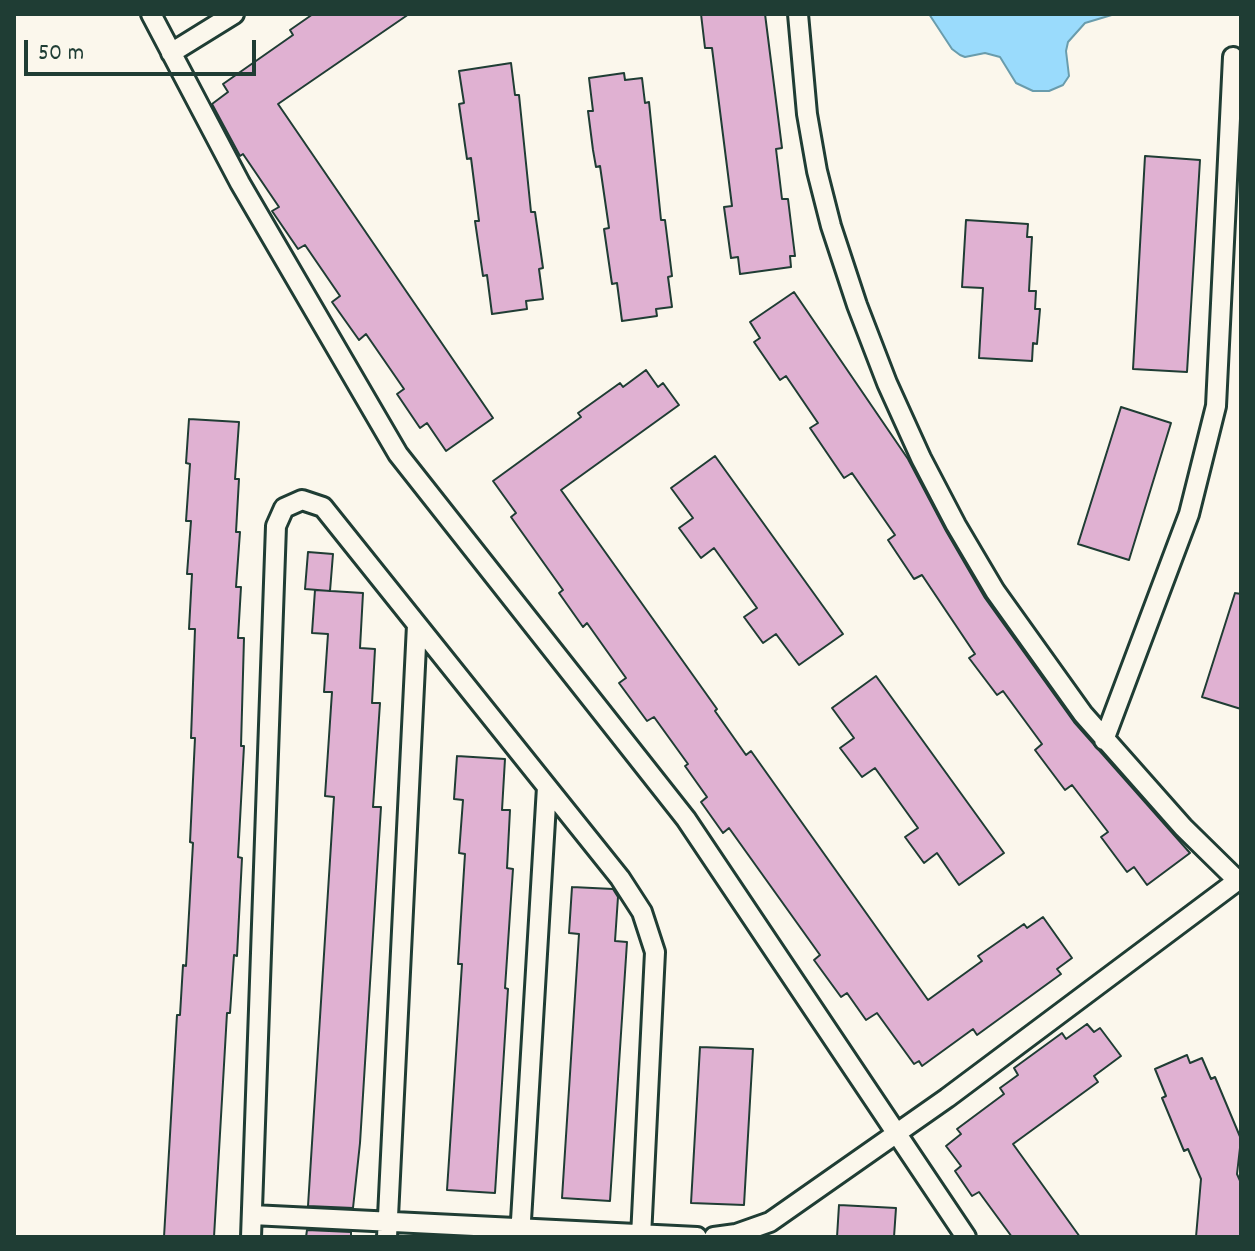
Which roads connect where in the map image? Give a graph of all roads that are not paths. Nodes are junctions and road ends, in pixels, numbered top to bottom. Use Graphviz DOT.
graph roads {
  1 [pos="151,14"];
  2 [pos="234,14"];
  3 [pos="798,14"];
  4 [pos="171,53"];
  5 [pos="1233,57"];
  6 [pos="417,625"];
  7 [pos="1104,740"];
  8 [pos="547,787"];
  9 [pos="1239,879"];
  10 [pos="898,1134"];
  11 [pos="252,1215"];
  12 [pos="387,1229"];
  13 [pos="769,1230"];
  14 [pos="521,1232"];
  15 [pos="641,1236"];
  16 [pos="251,1237"];
  17 [pos="697,1237"];
  18 [pos="714,1237"];
  19 [pos="966,1237"];
  1 -- 4 [label="lane"];
  2 -- 4 [label="lane"];
  3 -- 7 [label="lane"];
  4 -- 10 [label="lane"];
  5 -- 7 [label="lane"];
  6 -- 8 [label="lane"];
  6 -- 11 [label="lane"];
  6 -- 12 [label="lane"];
  7 -- 9 [label="lane"];
  8 -- 14 [label="lane"];
  8 -- 15 [label="lane"];
  9 -- 10 [label="lane"];
  10 -- 13 [label="lane"];
  10 -- 19 [label="lane"];
  11 -- 12 [label="lane"];
  11 -- 16 [label="lane"];
  12 -- 14 [label="lane"];
  13 -- 18 [label="lane"];
  14 -- 15 [label="lane"];
  15 -- 17 [label="lane"];
}
